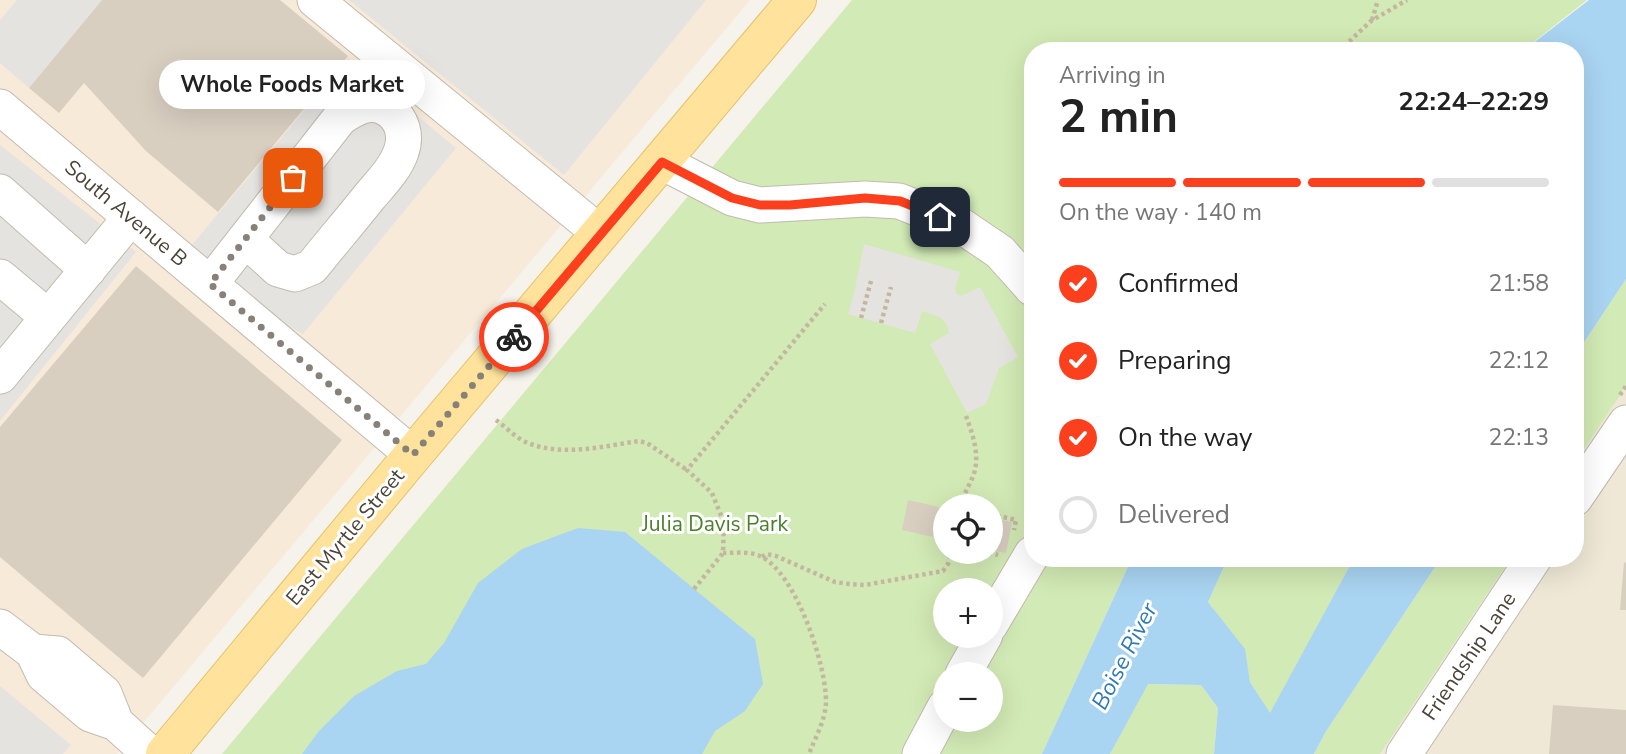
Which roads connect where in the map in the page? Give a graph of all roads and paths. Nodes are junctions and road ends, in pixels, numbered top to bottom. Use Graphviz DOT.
graph roads {
  1 [pos="315,0"];
  2 [pos="797,0"];
  3 [pos="1378,0"];
  4 [pos="1407,0"];
  5 [pos="1371,21"];
  6 [pos="1349,42"];
  7 [pos="0,107"];
  8 [pos="662,162"];
  9 [pos="0,192"];
  10 [pos="131,217"];
  11 [pos="600,233"];
  12 [pos="246,239"];
  13 [pos="88,270"];
  14 [pos="0,277"];
  15 [pos="1024,279"];
  16 [pos="871,281"];
  17 [pos="210,284"];
  18 [pos="891,287"];
  19 [pos="825,304"];
  20 [pos="48,317"];
  21 [pos="861,318"];
  22 [pos="881,323"];
  23 [pos="0,376"];
  24 [pos="965,416"];
  25 [pos="496,420"];
  26 [pos="1626,423"];
  27 [pos="413,455"];
  28 [pos="687,470"];
  29 [pos="1584,485"];
  30 [pos="963,494"];
  31 [pos="1003,517"];
  32 [pos="1017,550"];
  33 [pos="723,553"];
  34 [pos="762,556"];
  35 [pos="948,564"];
  36 [pos="1528,567"];
  37 [pos="694,589"];
  38 [pos="1003,589"];
  39 [pos="0,627"];
  40 [pos="933,730"];
  41 [pos="150,754"];
  42 [pos="165,754"];
  43 [pos="809,754"];
  44 [pos="920,754"];
  45 [pos="1404,754"];
  1 -- 11 [label="street"];
  2 -- 8 [label="main road, East Myrtle Street"];
  3 -- 5 [label="path"];
  4 -- 5 [label="path"];
  5 -- 6 [label="path"];
  7 -- 10 [label="street, South Avenue B"];
  8 -- 11 [label="main road, East Myrtle Street"];
  8 -- 15 [label="street"];
  9 -- 13 [label="street"];
  10 -- 13 [label="street"];
  10 -- 17 [label="street, South Avenue B"];
  11 -- 27 [label="main road, East Myrtle Street"];
  12 -- 12 [label="street"];
  12 -- 17 [label="street"];
  13 -- 20 [label="street"];
  14 -- 20 [label="street"];
  16 -- 21 [label="path"];
  17 -- 27 [label="street, South Avenue B"];
  18 -- 22 [label="path"];
  19 -- 28 [label="path"];
  20 -- 23 [label="street"];
  24 -- 30 [label="path"];
  25 -- 28 [label="path"];
  26 -- 29 [label="street"];
  27 -- 42 [label="main road, East Myrtle Street"];
  28 -- 33 [label="path"];
  31 -- 32 [label="path"];
  32 -- 38 [label="street"];
  33 -- 34 [label="path"];
  33 -- 37 [label="path"];
  34 -- 35 [label="path"];
  34 -- 43 [label="path"];
  36 -- 45 [label="street, Friendship Lane"];
  39 -- 41 [label="street"];
  40 -- 44 [label="street"];
}
